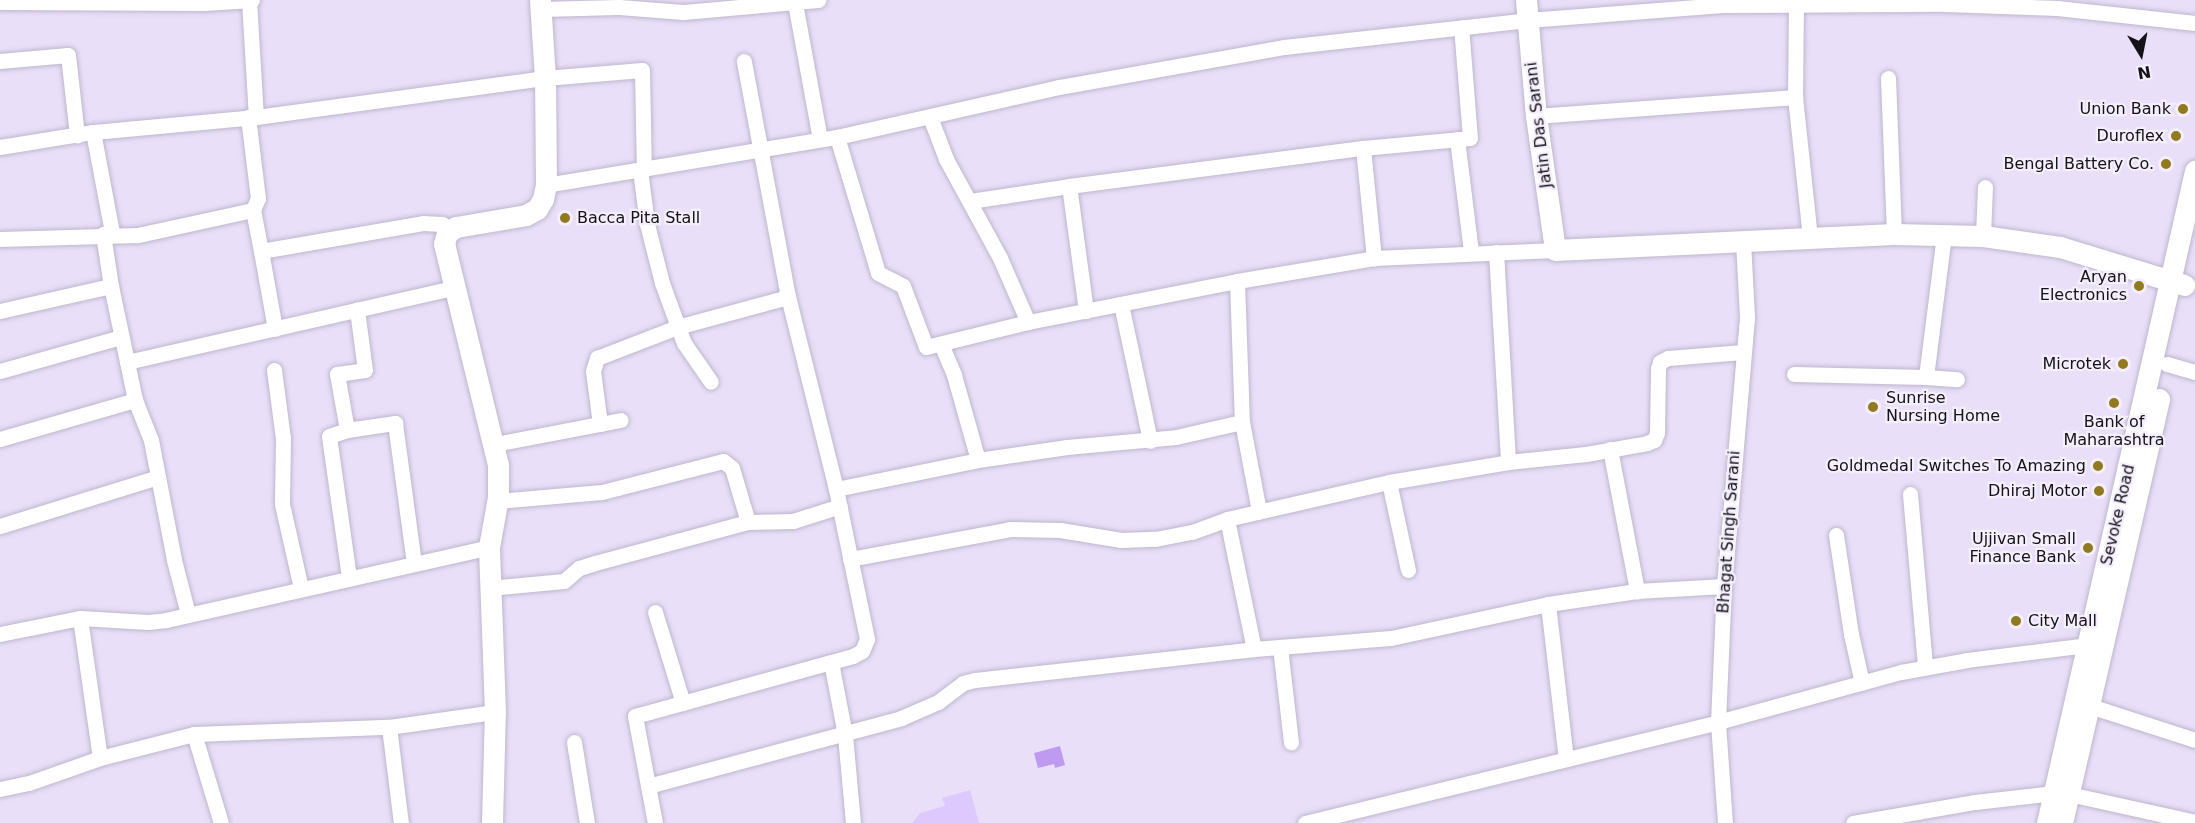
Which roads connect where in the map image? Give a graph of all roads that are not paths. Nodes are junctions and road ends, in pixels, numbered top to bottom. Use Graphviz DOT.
graph roads {
  1 [pos="250,0"];
  2 [pos="818,0"];
  3 [pos="0,2"];
  4 [pos="1774,2"];
  5 [pos="795,3"];
  6 [pos="1796,4"];
  7 [pos="541,5"];
  8 [pos="1527,10"];
  9 [pos="2195,23"];
  10 [pos="1461,27"];
  11 [pos="0,61"];
  12 [pos="744,61"];
  13 [pos="545,78"];
  14 [pos="1888,78"];
  15 [pos="1796,97"];
  16 [pos="1536,116"];
  17 [pos="252,117"];
  18 [pos="930,117"];
  19 [pos="93,132"];
  20 [pos="77,135"];
  21 [pos="837,137"];
  22 [pos="1457,139"];
  23 [pos="820,140"];
  24 [pos="0,147"];
  25 [pos="1363,148"];
  26 [pos="760,150"];
  27 [pos="642,170"];
  28 [pos="2195,171"];
  29 [pos="546,185"];
  30 [pos="1069,186"];
  31 [pos="1985,187"];
  32 [pos="970,201"];
  33 [pos="253,210"];
  34 [pos="451,229"];
  35 [pos="107,234"];
  36 [pos="1894,234"];
  37 [pos="1944,235"];
  38 [pos="1983,236"];
  39 [pos="1810,238"];
  40 [pos="0,239"];
  41 [pos="1743,242"];
  42 [pos="2195,243"];
  43 [pos="1555,250"];
  44 [pos="261,251"];
  45 [pos="1471,252"];
  46 [pos="1496,252"];
  47 [pos="1374,258"];
  48 [pos="1237,280"];
  49 [pos="2178,283"];
  50 [pos="111,286"];
  51 [pos="454,288"];
  52 [pos="788,297"];
  53 [pos="1121,304"];
  54 [pos="357,310"];
  55 [pos="0,311"];
  56 [pos="1086,311"];
  57 [pos="1028,322"];
  58 [pos="677,327"];
  59 [pos="275,329"];
  60 [pos="121,337"];
  61 [pos="941,344"];
  62 [pos="1743,352"];
  63 [pos="126,362"];
  64 [pos="2167,364"];
  65 [pos="274,370"];
  66 [pos="0,371"];
  67 [pos="2195,372"];
  68 [pos="1794,374"];
  69 [pos="1926,377"];
  70 [pos="1957,380"];
  71 [pos="711,382"];
  72 [pos="135,400"];
  73 [pos="621,420"];
  74 [pos="1242,422"];
  75 [pos="600,424"];
  76 [pos="347,430"];
  77 [pos="0,439"];
  78 [pos="1150,441"];
  79 [pos="495,444"];
  80 [pos="1610,449"];
  81 [pos="978,460"];
  82 [pos="1508,462"];
  83 [pos="158,477"];
  84 [pos="1389,482"];
  85 [pos="836,489"];
  86 [pos="1910,494"];
  87 [pos="497,501"];
  88 [pos="840,506"];
  89 [pos="1259,511"];
  90 [pos="1227,519"];
  91 [pos="748,522"];
  92 [pos="0,525"];
  93 [pos="1836,535"];
  94 [pos="489,547"];
  95 [pos="850,558"];
  96 [pos="414,563"];
  97 [pos="1408,570"];
  98 [pos="349,577"];
  99 [pos="1724,586"];
  100 [pos="301,588"];
  101 [pos="489,588"];
  102 [pos="1637,591"];
  103 [pos="1548,604"];
  104 [pos="655,612"];
  105 [pos="188,614"];
  106 [pos="80,618"];
  107 [pos="0,634"];
  108 [pos="2095,646"];
  109 [pos="1280,647"];
  110 [pos="1254,649"];
  111 [pos="831,662"];
  112 [pos="1925,667"];
  113 [pos="1862,683"];
  114 [pos="683,703"];
  115 [pos="2090,706"];
  116 [pos="495,712"];
  117 [pos="1718,722"];
  118 [pos="389,727"];
  119 [pos="194,734"];
  120 [pos="844,735"];
  121 [pos="2195,740"];
  122 [pos="574,742"];
  123 [pos="1291,742"];
  124 [pos="100,758"];
  125 [pos="1566,759"];
  126 [pos="648,786"];
  127 [pos="0,789"];
  128 [pos="2062,793"];
  129 [pos="2195,822"];
  130 [pos="221,823"];
  131 [pos="401,823"];
  132 [pos="492,823"];
  133 [pos="587,823"];
  134 [pos="655,823"];
  135 [pos="852,823"];
  136 [pos="1305,823"];
  137 [pos="1725,823"];
  138 [pos="1853,823"];
  139 [pos="2047,823"];
  140 [pos="2062,823"];
  1 -- 3 [label="street"];
  1 -- 17 [label="street"];
  2 -- 5 [label="street"];
  4 -- 6 [label="street"];
  4 -- 8 [label="street"];
  5 -- 7 [label="street"];
  5 -- 23 [label="street"];
  6 -- 9 [label="street"];
  6 -- 15 [label="street"];
  7 -- 13 [label="street"];
  8 -- 10 [label="street"];
  8 -- 16 [label="street, Jatin Das Sarani"];
  10 -- 18 [label="street"];
  10 -- 22 [label="street"];
  11 -- 20 [label="street"];
  12 -- 26 [label="street"];
  13 -- 17 [label="street"];
  13 -- 27 [label="street"];
  13 -- 29 [label="street"];
  14 -- 36 [label="street"];
  15 -- 16 [label="street"];
  15 -- 39 [label="street"];
  16 -- 43 [label="street, Jatin Das Sarani"];
  17 -- 19 [label="street"];
  17 -- 33 [label="street"];
  18 -- 21 [label="street"];
  18 -- 32 [label="street"];
  19 -- 20 [label="street"];
  19 -- 35 [label="street"];
  20 -- 24 [label="street"];
  21 -- 23 [label="street"];
  21 -- 61 [label="street"];
  22 -- 25 [label="street"];
  22 -- 45 [label="street"];
  23 -- 26 [label="street"];
  25 -- 30 [label="street"];
  25 -- 47 [label="street"];
  26 -- 27 [label="street"];
  26 -- 52 [label="street"];
  27 -- 29 [label="street"];
  27 -- 58 [label="street"];
  28 -- 49 [label="street, Sevoke Road"];
  29 -- 34 [label="street"];
  30 -- 32 [label="street"];
  30 -- 56 [label="street"];
  31 -- 38 [label="street"];
  32 -- 57 [label="street"];
  33 -- 35 [label="street"];
  33 -- 44 [label="street"];
  34 -- 44 [label="street"];
  34 -- 51 [label="street"];
  35 -- 40 [label="street"];
  35 -- 50 [label="street"];
  36 -- 37 [label="street"];
  36 -- 39 [label="street"];
  37 -- 38 [label="street"];
  37 -- 69 [label="street"];
  38 -- 49 [label="street"];
  39 -- 41 [label="street"];
  41 -- 43 [label="street"];
  41 -- 62 [label="street, Bhagat Singh Sarani"];
  42 -- 49 [label="street, Sevoke Road"];
  43 -- 46 [label="street"];
  44 -- 59 [label="street"];
  45 -- 46 [label="street"];
  45 -- 47 [label="street"];
  46 -- 82 [label="street"];
  47 -- 48 [label="street"];
  48 -- 53 [label="street"];
  48 -- 74 [label="street"];
  49 -- 64 [label="street, Sevoke Road"];
  49 -- 108 [label="street, Sevoke Road"];
  50 -- 55 [label="street"];
  50 -- 60 [label="street"];
  51 -- 54 [label="street"];
  51 -- 79 [label="street"];
  52 -- 58 [label="street"];
  52 -- 85 [label="street"];
  53 -- 56 [label="street"];
  53 -- 78 [label="street"];
  54 -- 59 [label="street"];
  54 -- 76 [label="street"];
  56 -- 57 [label="street"];
  57 -- 61 [label="street"];
  58 -- 71 [label="street"];
  58 -- 75 [label="street"];
  59 -- 63 [label="street"];
  60 -- 63 [label="street"];
  60 -- 66 [label="street"];
  61 -- 81 [label="street"];
  62 -- 80 [label="street"];
  62 -- 99 [label="street, Bhagat Singh Sarani"];
  63 -- 72 [label="street"];
  64 -- 67 [label="street"];
  64 -- 108 [label="street, Sevoke Road"];
  65 -- 100 [label="street"];
  68 -- 69 [label="street"];
  69 -- 70 [label="street"];
  72 -- 77 [label="street"];
  72 -- 83 [label="street"];
  73 -- 75 [label="street"];
  74 -- 78 [label="street"];
  74 -- 89 [label="street"];
  75 -- 79 [label="street"];
  76 -- 96 [label="street"];
  76 -- 98 [label="street"];
  78 -- 81 [label="street"];
  79 -- 87 [label="street"];
  80 -- 82 [label="street"];
  80 -- 102 [label="street"];
  81 -- 85 [label="street"];
  82 -- 84 [label="street"];
  83 -- 92 [label="street"];
  83 -- 105 [label="street"];
  84 -- 89 [label="street"];
  84 -- 97 [label="street"];
  85 -- 88 [label="street"];
  86 -- 112 [label="street"];
  87 -- 91 [label="street"];
  87 -- 94 [label="street"];
  88 -- 91 [label="street"];
  88 -- 95 [label="street"];
  89 -- 90 [label="street"];
  90 -- 95 [label="street"];
  90 -- 110 [label="street"];
  91 -- 101 [label="street"];
  93 -- 113 [label="street"];
  94 -- 96 [label="street"];
  94 -- 101 [label="street"];
  95 -- 111 [label="street"];
  96 -- 98 [label="street"];
  98 -- 100 [label="street"];
  99 -- 102 [label="street"];
  99 -- 117 [label="street, Bhagat Singh Sarani"];
  100 -- 105 [label="street"];
  101 -- 116 [label="street"];
  102 -- 103 [label="street"];
  103 -- 109 [label="street"];
  103 -- 125 [label="street"];
  104 -- 114 [label="street"];
  105 -- 106 [label="street"];
  106 -- 107 [label="street"];
  106 -- 124 [label="street"];
  108 -- 112 [label="street"];
  108 -- 115 [label="street, Sevoke Road"];
  108 -- 128 [label="street, Sevoke Road"];
  109 -- 110 [label="street"];
  109 -- 123 [label="street"];
  110 -- 120 [label="street"];
  111 -- 114 [label="street"];
  111 -- 120 [label="street"];
  112 -- 113 [label="street"];
  113 -- 117 [label="street"];
  114 -- 126 [label="street"];
  115 -- 121 [label="street"];
  115 -- 128 [label="street, Sevoke Road"];
  116 -- 118 [label="street"];
  116 -- 132 [label="street"];
  117 -- 125 [label="street"];
  117 -- 137 [label="street, Bhagat Singh Sarani"];
  118 -- 119 [label="street"];
  118 -- 131 [label="street"];
  119 -- 124 [label="street"];
  119 -- 130 [label="street"];
  120 -- 126 [label="street"];
  120 -- 135 [label="street"];
  122 -- 133 [label="street"];
  124 -- 127 [label="street"];
  125 -- 136 [label="street"];
  126 -- 134 [label="street"];
  128 -- 129 [label="street"];
  128 -- 138 [label="street"];
  128 -- 139 [label="street, Sevoke Road"];
  128 -- 140 [label="street, Sevoke Road"];
}
